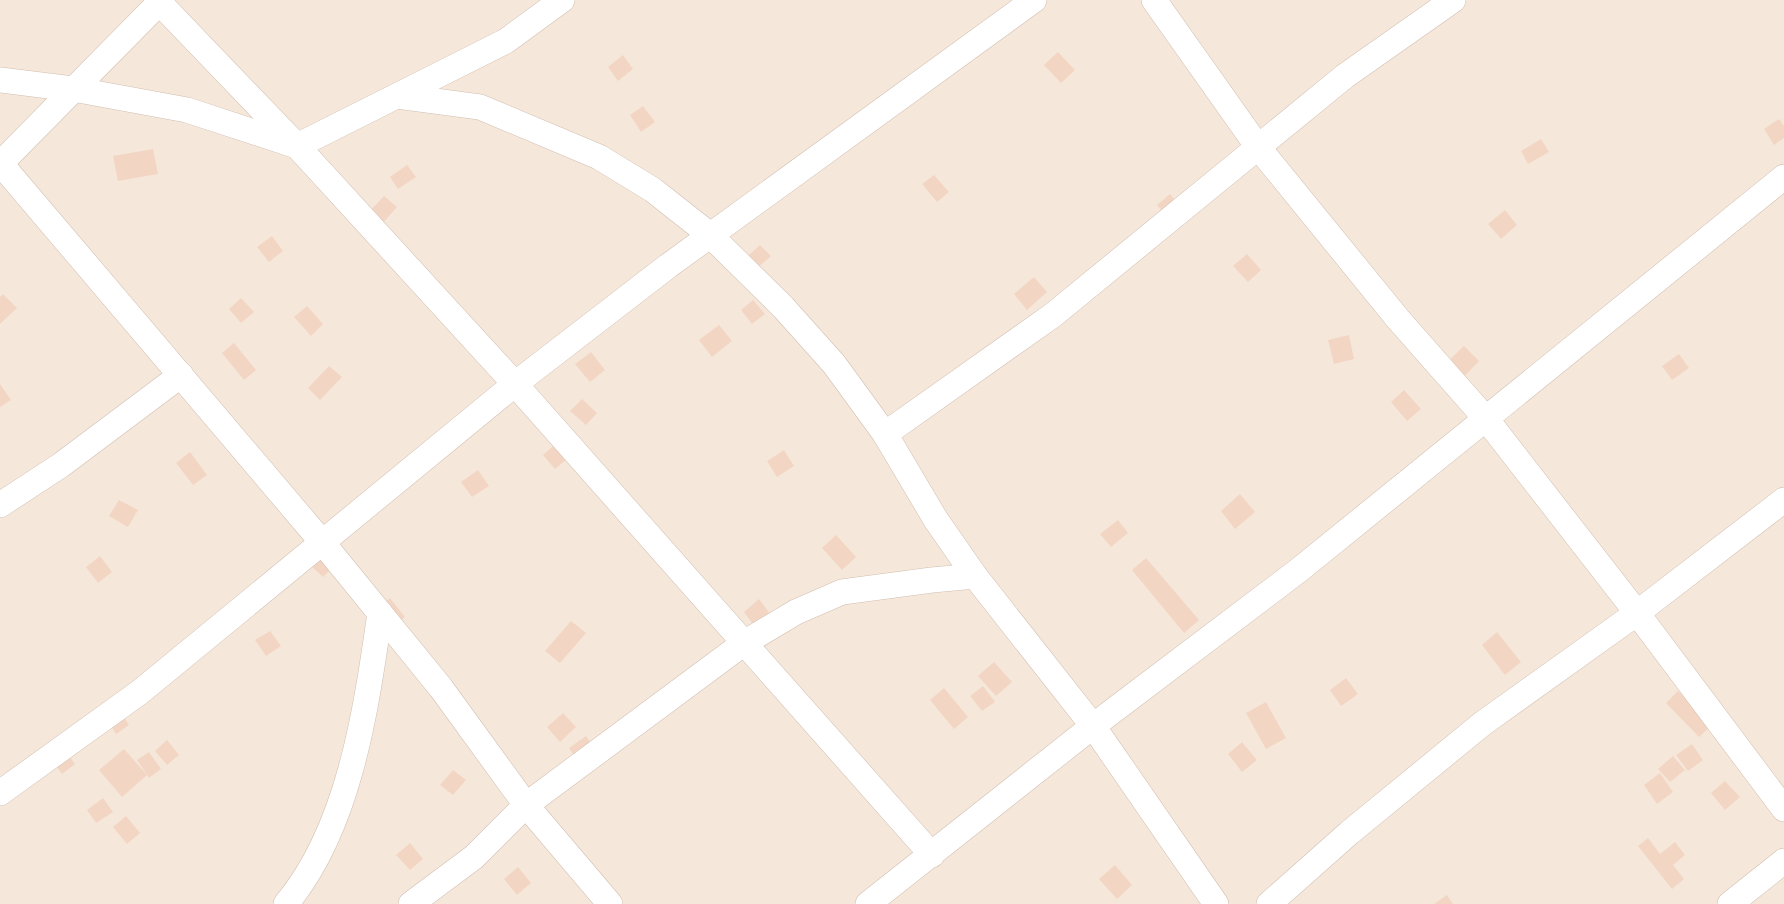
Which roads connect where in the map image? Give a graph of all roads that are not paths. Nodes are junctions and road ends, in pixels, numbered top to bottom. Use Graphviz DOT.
graph roads {
  1 [pos="562,0"];
  2 [pos="1034,0"];
  3 [pos="1154,0"];
  4 [pos="1453,0"];
  5 [pos="159,1"];
  6 [pos="0,80"];
  7 [pos="73,88"];
  8 [pos="397,96"];
  9 [pos="297,146"];
  10 [pos="1258,147"];
  11 [pos="0,164"];
  12 [pos="1784,177"];
  13 [pos="710,235"];
  14 [pos="181,375"];
  15 [pos="515,384"];
  16 [pos="1487,420"];
  17 [pos="885,434"];
  18 [pos="1784,500"];
  19 [pos="0,505"];
  20 [pos="322,542"];
  21 [pos="975,576"];
  22 [pos="380,613"];
  23 [pos="1637,613"];
  24 [pos="744,643"];
  25 [pos="1093,726"];
  26 [pos="0,793"];
  27 [pos="526,805"];
  28 [pos="1784,808"];
  29 [pos="932,856"];
  30 [pos="1784,861"];
  31 [pos="286,904"];
  32 [pos="411,904"];
  33 [pos="610,904"];
  34 [pos="868,904"];
  35 [pos="1216,904"];
  36 [pos="1269,904"];
  37 [pos="1730,904"];
  1 -- 8 [label="street"];
  2 -- 13 [label="street"];
  3 -- 10 [label="street"];
  4 -- 10 [label="street"];
  5 -- 7 [label="street"];
  5 -- 9 [label="street"];
  6 -- 7 [label="street"];
  7 -- 9 [label="street"];
  7 -- 11 [label="street"];
  8 -- 9 [label="street"];
  8 -- 13 [label="street"];
  9 -- 15 [label="street"];
  10 -- 16 [label="street"];
  10 -- 17 [label="street"];
  11 -- 14 [label="street"];
  12 -- 16 [label="street"];
  13 -- 15 [label="street"];
  13 -- 17 [label="street"];
  14 -- 19 [label="street"];
  14 -- 20 [label="street"];
  15 -- 20 [label="street"];
  15 -- 24 [label="street"];
  16 -- 23 [label="street"];
  16 -- 25 [label="street"];
  17 -- 21 [label="street"];
  18 -- 23 [label="street"];
  20 -- 22 [label="street"];
  20 -- 26 [label="street"];
  21 -- 24 [label="street"];
  21 -- 25 [label="street"];
  22 -- 27 [label="street"];
  22 -- 31 [label="street"];
  23 -- 28 [label="street"];
  23 -- 36 [label="street"];
  24 -- 27 [label="street"];
  24 -- 29 [label="street"];
  25 -- 29 [label="street"];
  25 -- 35 [label="street"];
  27 -- 32 [label="street"];
  27 -- 33 [label="street"];
  29 -- 34 [label="street"];
  30 -- 37 [label="street"];
}
